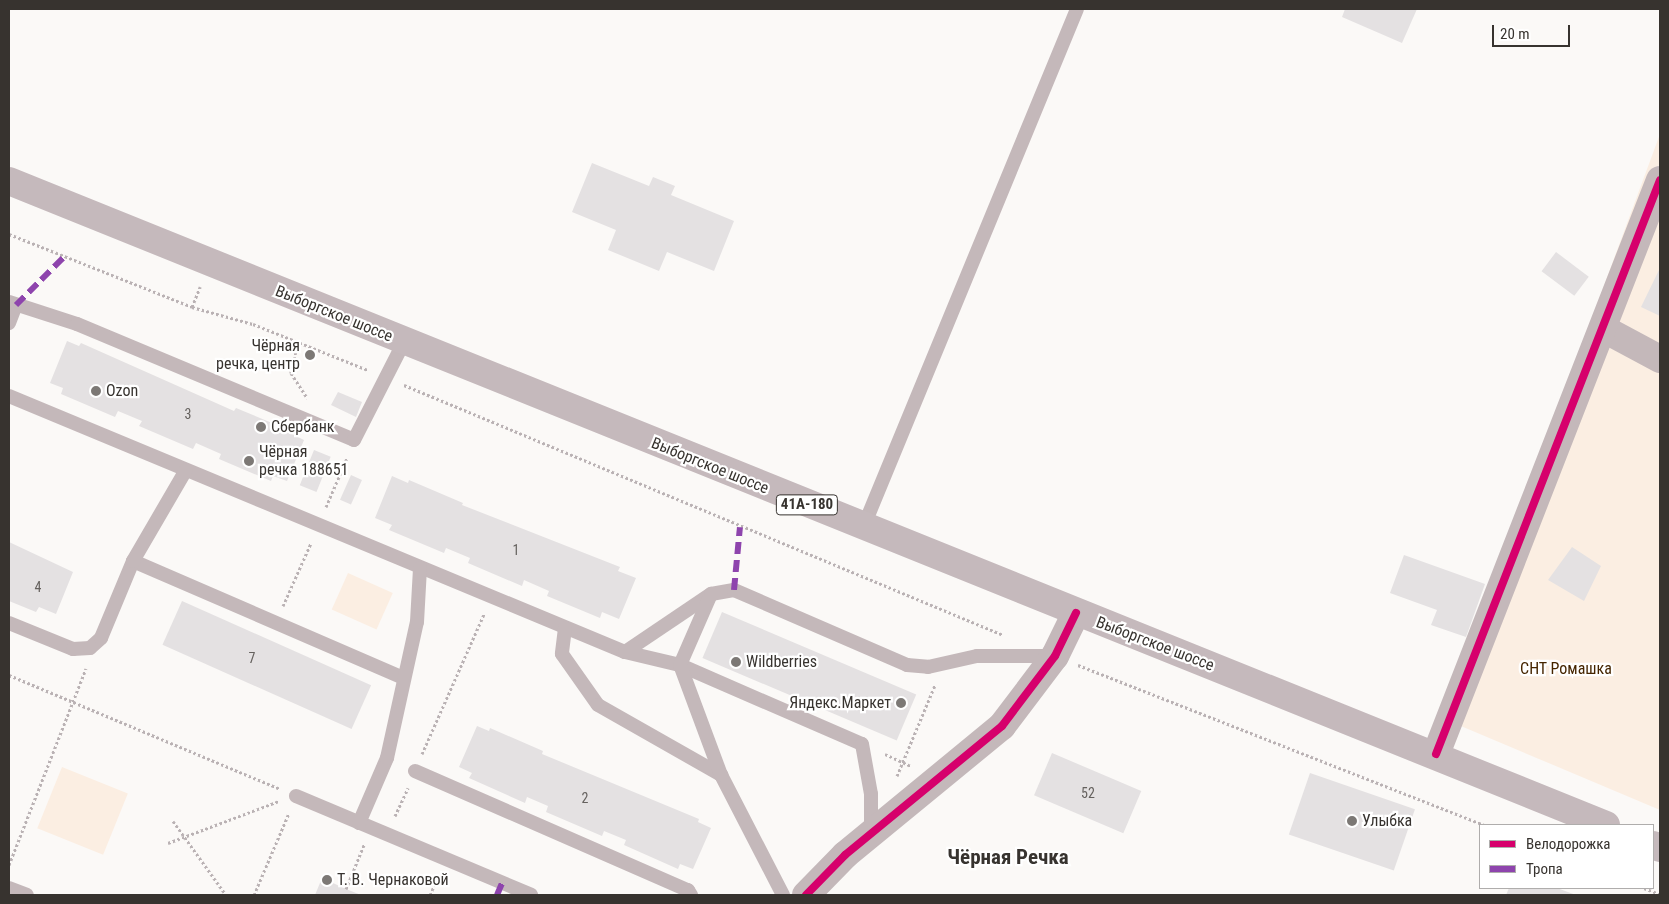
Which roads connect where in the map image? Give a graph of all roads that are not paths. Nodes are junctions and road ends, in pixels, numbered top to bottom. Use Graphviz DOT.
graph roads {
  1 [pos="1076,9"];
  2 [pos="1660,180"];
  3 [pos="9,181"];
  4 [pos="12,304"];
  5 [pos="9,322"];
  6 [pos="1604,329"];
  7 [pos="404,342"];
  8 [pos="1660,359"];
  9 [pos="9,396"];
  10 [pos="186,470"];
  11 [pos="863,528"];
  12 [pos="133,561"];
  13 [pos="420,568"];
  14 [pos="711,594"];
  15 [pos="1076,613"];
  16 [pos="9,623"];
  17 [pos="565,628"];
  18 [pos="625,652"];
  19 [pos="1055,656"];
  20 [pos="680,665"];
  21 [pos="404,678"];
  22 [pos="1436,754"];
  23 [pos="415,771"];
  24 [pos="721,775"];
  25 [pos="296,796"];
  26 [pos="1604,824"];
  27 [pos="365,826"];
  28 [pos="872,833"];
  29 [pos="9,888"];
  30 [pos="27,895"];
  31 [pos="530,895"];
  32 [pos="691,895"];
  33 [pos="784,895"];
  34 [pos="806,895"];
  1 -- 11 [label="lane"];
  2 -- 6 [label="street"];
  3 -- 7 [label="main road, Выборгское шоссе / 41А-180"];
  4 -- 5 [label="lane"];
  4 -- 7 [label="lane"];
  6 -- 8 [label="street"];
  6 -- 22 [label="street"];
  7 -- 11 [label="main road, Выборгское шоссе / 41А-180"];
  9 -- 10 [label="lane"];
  10 -- 12 [label="lane"];
  10 -- 13 [label="lane"];
  11 -- 15 [label="main road, Выборгское шоссе / 41А-180"];
  12 -- 16 [label="lane"];
  12 -- 21 [label="lane"];
  13 -- 17 [label="lane"];
  13 -- 21 [label="lane"];
  14 -- 18 [label="lane"];
  14 -- 19 [label="lane"];
  14 -- 20 [label="lane"];
  15 -- 19 [label="street"];
  15 -- 22 [label="main road, Выборгское шоссе / 41А-180"];
  17 -- 18 [label="lane"];
  17 -- 24 [label="lane"];
  18 -- 20 [label="lane"];
  19 -- 28 [label="street"];
  20 -- 24 [label="lane"];
  20 -- 28 [label="lane"];
  21 -- 27 [label="lane"];
  22 -- 26 [label="main road, Выборгское шоссе / 41А-180"];
  23 -- 32 [label="lane"];
  24 -- 33 [label="lane"];
  25 -- 27 [label="lane"];
  27 -- 31 [label="lane"];
  28 -- 34 [label="street"];
  29 -- 30 [label="lane"];
}
